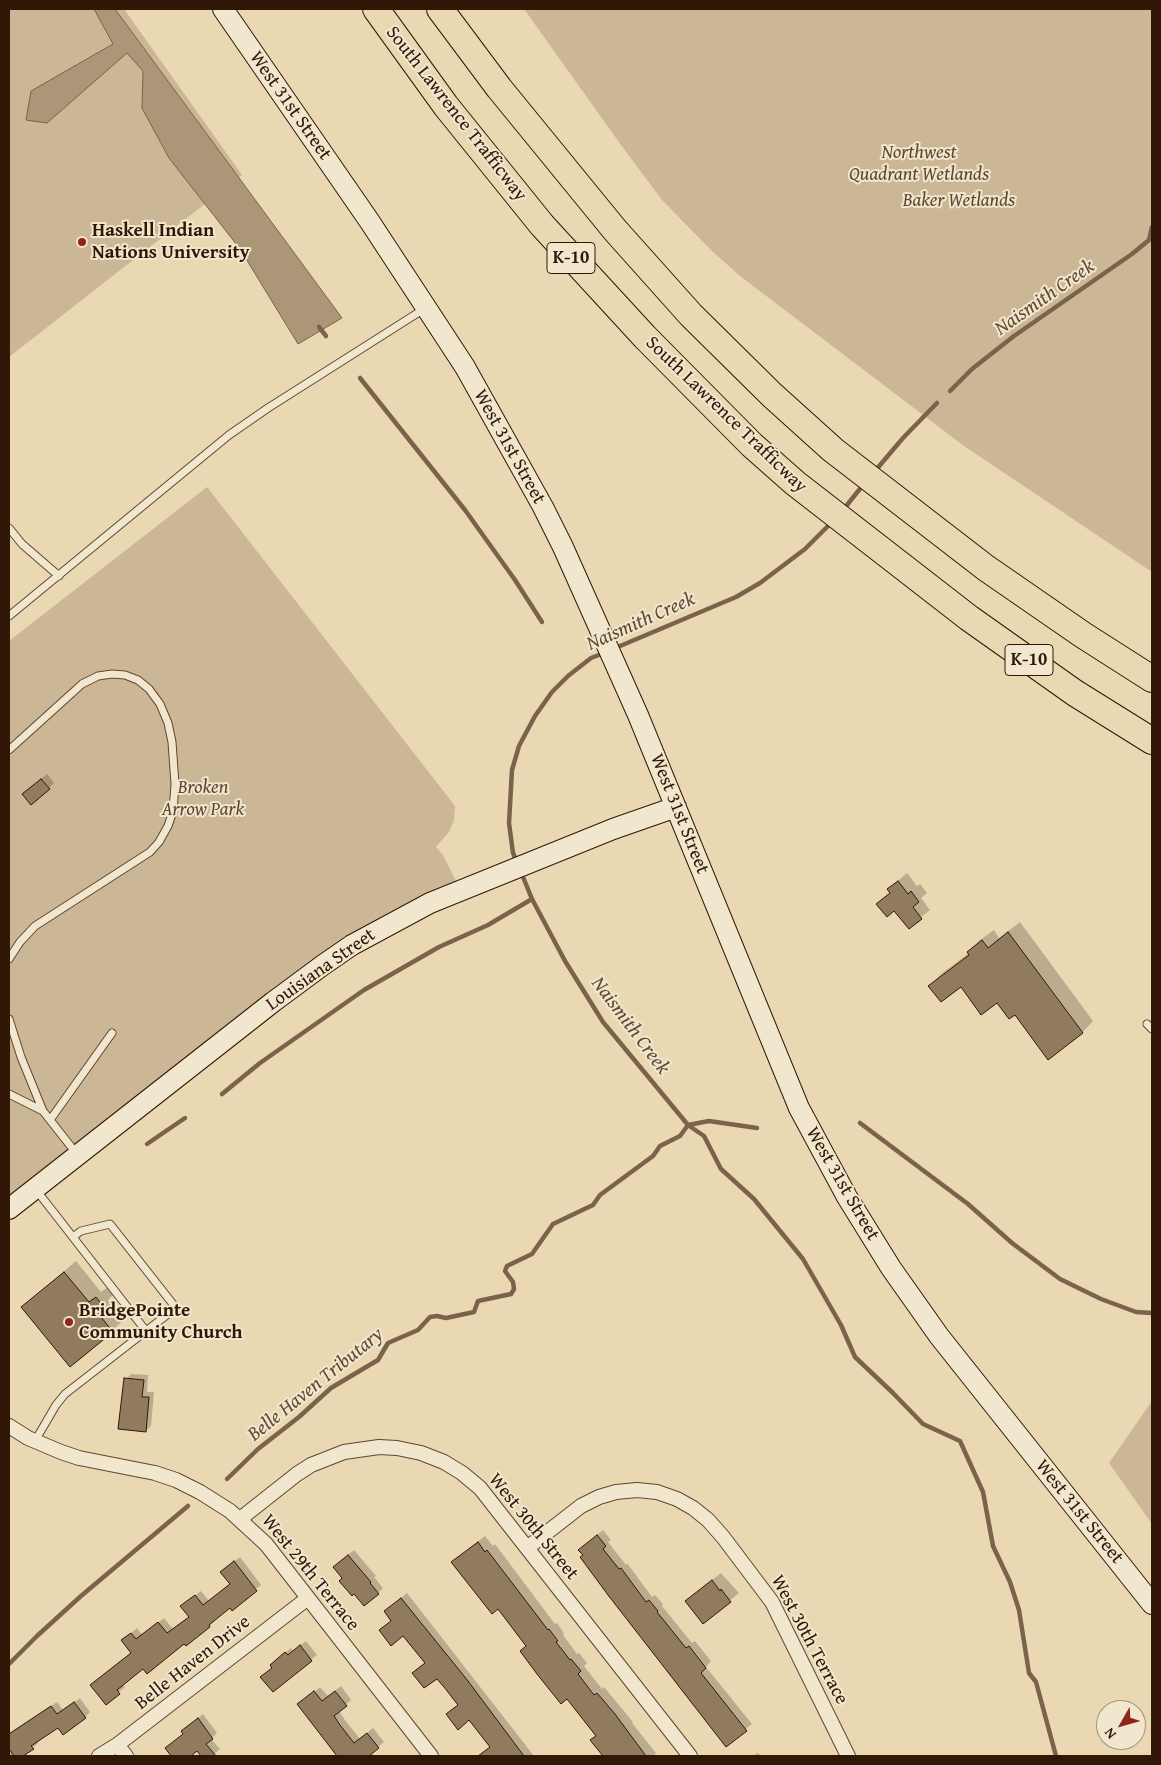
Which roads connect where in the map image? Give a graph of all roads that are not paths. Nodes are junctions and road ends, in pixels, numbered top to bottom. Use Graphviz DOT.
graph roads {
  1 [pos="224,9"];
  2 [pos="376,9"];
  3 [pos="440,9"];
  4 [pos="426,307"];
  5 [pos="9,528"];
  6 [pos="59,576"];
  7 [pos="9,616"];
  8 [pos="1152,679"];
  9 [pos="1152,741"];
  10 [pos="9,750"];
  11 [pos="676,807"];
  12 [pos="9,959"];
  13 [pos="9,1019"];
  14 [pos="112,1033"];
  15 [pos="9,1094"];
  16 [pos="43,1111"];
  17 [pos="50,1120"];
  18 [pos="78,1155"];
  19 [pos="35,1188"];
  20 [pos="9,1209"];
  21 [pos="73,1237"];
  22 [pos="146,1331"];
  23 [pos="9,1427"];
  24 [pos="35,1442"];
  25 [pos="240,1519"];
  26 [pos="527,1548"];
  27 [pos="308,1598"];
  28 [pos="1152,1604"];
  29 [pos="121,1751"];
  30 [pos="99,1756"];
  31 [pos="431,1756"];
  32 [pos="690,1756"];
  33 [pos="848,1756"];
  1 -- 4 [label="main road, West 31st Street"];
  2 -- 9 [label="highway, South Lawrence Trafficway / K-10"];
  3 -- 8 [label="highway, K-10"];
  4 -- 6 [label="lane"];
  4 -- 11 [label="main road, West 31st Street"];
  5 -- 6 [label="lane"];
  6 -- 7 [label="lane"];
  10 -- 12 [label="lane"];
  11 -- 18 [label="main road, Louisiana Street"];
  11 -- 28 [label="main road, West 31st Street"];
  13 -- 16 [label="lane"];
  14 -- 17 [label="lane"];
  15 -- 16 [label="lane"];
  16 -- 17 [label="lane"];
  17 -- 18 [label="lane"];
  18 -- 19 [label="main road, Louisiana Street"];
  19 -- 20 [label="main road, Louisiana Street"];
  19 -- 21 [label="lane"];
  21 -- 22 [label="lane"];
  21 -- 22 [label="lane"];
  22 -- 24 [label="lane"];
  23 -- 24 [label="street, West 29th Terrace"];
  24 -- 25 [label="street, West 29th Terrace"];
  25 -- 26 [label="street, West 30th Street"];
  25 -- 27 [label="street, West 29th Terrace"];
  26 -- 32 [label="street, West 30th Street"];
  26 -- 33 [label="street, West 30th Terrace"];
  27 -- 29 [label="street, Belle Haven Drive"];
  27 -- 31 [label="street, West 29th Terrace"];
  29 -- 30 [label="street, Belle Haven Drive"];
}
